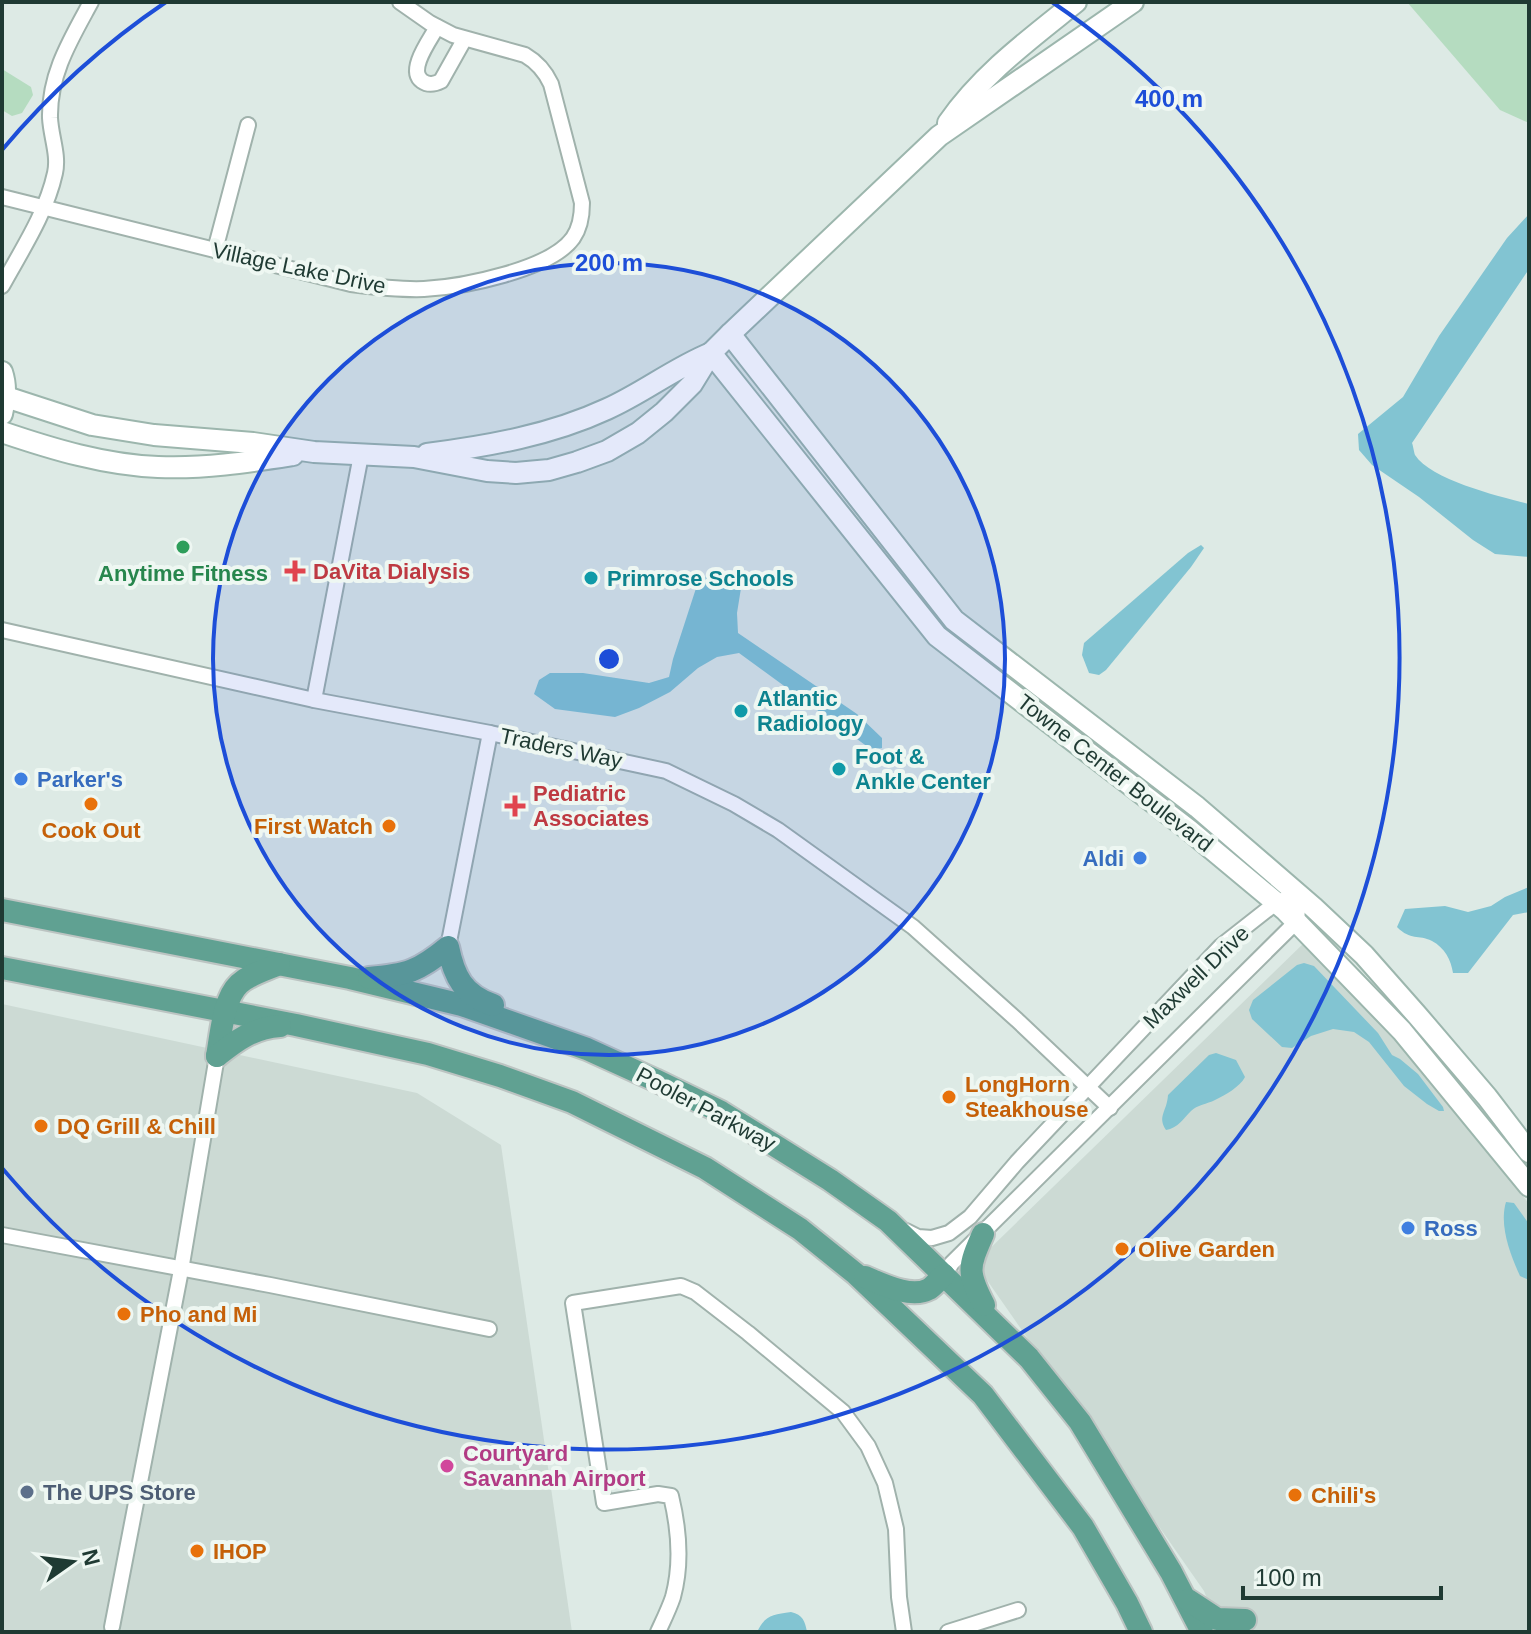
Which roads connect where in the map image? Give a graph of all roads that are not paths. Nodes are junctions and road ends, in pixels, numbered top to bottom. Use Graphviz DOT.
graph roads {
  1 [pos="91,2"];
  2 [pos="400,2"];
  3 [pos="1076,2"];
  4 [pos="1133,2"];
  5 [pos="437,27"];
  6 [pos="464,40"];
  7 [pos="248,125"];
  8 [pos="939,136"];
  9 [pos="2,197"];
  10 [pos="43,207"];
  11 [pos="215,250"];
  12 [pos="2,286"];
  13 [pos="730,334"];
  14 [pos="711,353"];
  15 [pos="2,372"];
  16 [pos="4,406"];
  17 [pos="2,432"];
  18 [pos="314,452"];
  19 [pos="361,455"];
  20 [pos="414,457"];
  21 [pos="2,630"];
  22 [pos="314,700"];
  23 [pos="490,733"];
  24 [pos="1299,894"];
  25 [pos="1277,902"];
  26 [pos="2,910"];
  27 [pos="1297,921"];
  28 [pos="448,947"];
  29 [pos="279,964"];
  30 [pos="2,968"];
  31 [pos="350,978"];
  32 [pos="167,1000"];
  33 [pos="225,1011"];
  34 [pos="296,1025"];
  35 [pos="573,1044"];
  36 [pos="217,1056"];
  37 [pos="1087,1087"];
  38 [pos="1110,1108"];
  39 [pos="1529,1152"];
  40 [pos="1529,1186"];
  41 [pos="888,1221"];
  42 [pos="983,1234"];
  43 [pos="2,1235"];
  44 [pos="181,1270"];
  45 [pos="856,1274"];
  46 [pos="944,1275"];
  47 [pos="992,1320"];
  48 [pos="489,1329"];
  49 [pos="1184,1597"];
  50 [pos="1018,1610"];
  51 [pos="112,1627"];
  52 [pos="658,1632"];
  53 [pos="904,1632"];
  54 [pos="948,1632"];
  55 [pos="1141,1632"];
  56 [pos="1202,1632"];
  57 [pos="1237,1632"];
  1 -- 10 [label="street"];
  2 -- 5 [label="street, Village Lake Drive"];
  3 -- 8 [label="street"];
  4 -- 8 [label="street"];
  5 -- 6 [label="street, Village Lake Drive"];
  5 -- 6 [label="street"];
  6 -- 11 [label="street, Village Lake Drive"];
  7 -- 11 [label="street"];
  8 -- 13 [label="street"];
  9 -- 10 [label="street, Village Lake Drive"];
  10 -- 11 [label="street, Village Lake Drive"];
  10 -- 12 [label="street"];
  13 -- 14 [label="street"];
  13 -- 24 [label="street, Towne Center Boulevard"];
  14 -- 20 [label="street"];
  14 -- 20 [label="street"];
  14 -- 25 [label="street, Towne Center Boulevard"];
  15 -- 16 [label="street"];
  16 -- 18 [label="street"];
  17 -- 18 [label="street"];
  18 -- 19 [label="street"];
  19 -- 20 [label="street"];
  19 -- 22 [label="street"];
  21 -- 22 [label="street, Traders Way"];
  22 -- 23 [label="street, Traders Way"];
  23 -- 28 [label="street"];
  23 -- 37 [label="street, Traders Way"];
  24 -- 25 [label="street, Maxwell Drive"];
  24 -- 27 [label="street"];
  24 -- 39 [label="street, Towne Center Boulevard"];
  25 -- 27 [label="street, Towne Center Boulevard"];
  25 -- 37 [label="street, Maxwell Drive"];
  26 -- 29 [label="main road, Pooler Parkway"];
  27 -- 38 [label="street, Maxwell Drive"];
  27 -- 40 [label="street, Towne Center Boulevard"];
  28 -- 31 [label="main road"];
  28 -- 35 [label="main road"];
  29 -- 31 [label="main road, Pooler Parkway"];
  29 -- 33 [label="main road"];
  30 -- 32 [label="main road"];
  31 -- 35 [label="main road, Pooler Parkway"];
  32 -- 33 [label="main road"];
  32 -- 36 [label="main road"];
  33 -- 34 [label="main road"];
  33 -- 36 [label="main road"];
  34 -- 36 [label="main road"];
  34 -- 45 [label="main road"];
  35 -- 41 [label="main road, Pooler Parkway"];
  36 -- 44 [label="street"];
  37 -- 38 [label="street, Traders Way"];
  37 -- 41 [label="street, Maxwell Drive"];
  38 -- 42 [label="street, Maxwell Drive"];
  41 -- 46 [label="main road, Pooler Parkway"];
  42 -- 46 [label="street, Maxwell Drive"];
  42 -- 47 [label="main road"];
  43 -- 44 [label="street"];
  44 -- 48 [label="street"];
  44 -- 51 [label="street"];
  45 -- 46 [label="main road"];
  45 -- 55 [label="main road"];
  46 -- 47 [label="main road, Pooler Parkway"];
  47 -- 49 [label="main road, Pooler Parkway"];
  49 -- 56 [label="main road, Pooler Parkway"];
  49 -- 57 [label="main road"];
  50 -- 54 [label="street"];
  52 -- 53 [label="street"];
}
